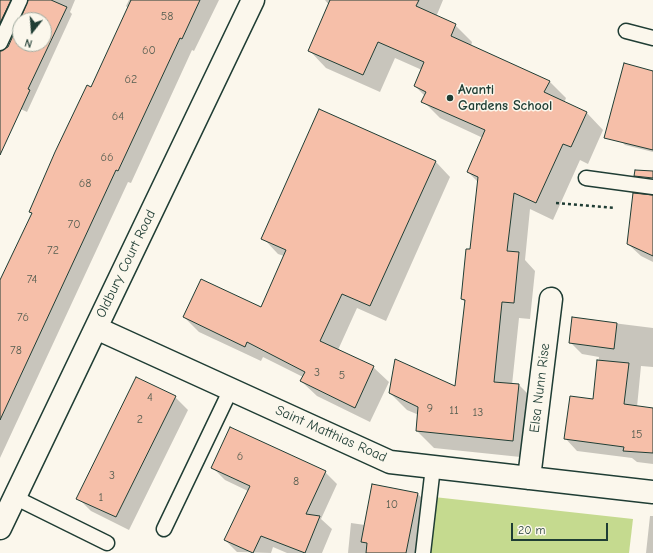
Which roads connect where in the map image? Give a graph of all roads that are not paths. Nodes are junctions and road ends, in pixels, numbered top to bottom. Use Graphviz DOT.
graph roads {
  1 [pos="20,0"];
  2 [pos="253,0"];
  3 [pos="626,31"];
  4 [pos="653,38"];
  5 [pos="0,42"];
  6 [pos="586,178"];
  7 [pos="653,187"];
  8 [pos="551,299"];
  9 [pos="96,328"];
  10 [pos="231,389"];
  11 [pos="433,467"];
  12 [pos="529,478"];
  13 [pos="653,492"];
  14 [pos="14,497"];
  15 [pos="0,528"];
  16 [pos="164,529"];
  17 [pos="107,543"];
  18 [pos="423,553"];
  1 -- 5 [label="lane"];
  2 -- 9 [label="street, Oldbury Court Road"];
  3 -- 4 [label="lane"];
  6 -- 7 [label="lane"];
  8 -- 12 [label="street, Elsa Nunn Rise"];
  9 -- 10 [label="street, Saint Matthias Road"];
  9 -- 14 [label="street, Oldbury Court Road"];
  10 -- 11 [label="street, Saint Matthias Road"];
  10 -- 16 [label="lane"];
  11 -- 12 [label="street, Saint Matthias Road"];
  11 -- 18 [label="lane"];
  12 -- 13 [label="street, Saint Matthias Road"];
  14 -- 15 [label="street, Oldbury Court Road"];
  14 -- 17 [label="lane"];
}
